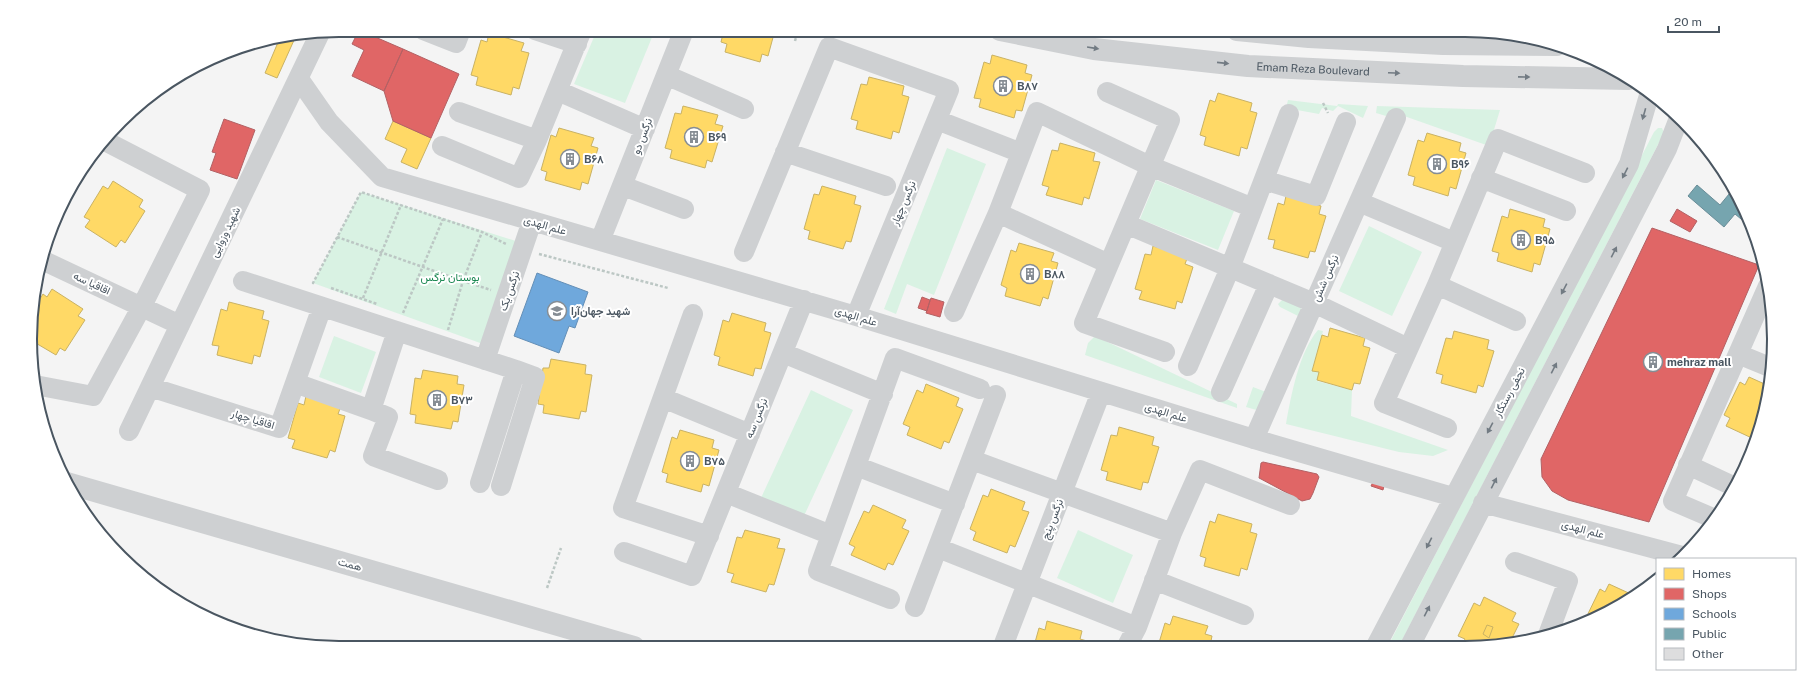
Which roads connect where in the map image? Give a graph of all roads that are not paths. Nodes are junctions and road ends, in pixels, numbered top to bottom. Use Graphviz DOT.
graph roads {
  1 [pos="580,37"];
  2 [pos="681,37"];
  3 [pos="1035,37"];
  4 [pos="1309,37"];
  5 [pos="318,38"];
  6 [pos="1532,45"];
  7 [pos="666,75"];
  8 [pos="298,79"];
  9 [pos="1619,79"];
  10 [pos="558,91"];
  11 [pos="1107,92"];
  12 [pos="1648,98"];
  13 [pos="744,109"];
  14 [pos="459,112"];
  15 [pos="1289,114"];
  16 [pos="1396,118"];
  17 [pos="937,120"];
  18 [pos="1346,122"];
  19 [pos="1677,123"];
  20 [pos="645,128"];
  21 [pos="537,140"];
  22 [pos="109,143"];
  23 [pos="442,146"];
  24 [pos="785,152"];
  25 [pos="1021,153"];
  26 [pos="1150,166"];
  27 [pos="1585,173"];
  28 [pos="1481,178"];
  29 [pos="1264,180"];
  30 [pos="623,186"];
  31 [pos="886,186"];
  32 [pos="1359,202"];
  33 [pos="1253,208"];
  34 [pos="684,209"];
  35 [pos="1566,211"];
  36 [pos="998,213"];
  37 [pos="532,221"];
  38 [pos="1126,224"];
  39 [pos="600,241"];
  40 [pos="1454,242"];
  41 [pos="744,252"];
  42 [pos="47,262"];
  43 [pos="1109,264"];
  44 [pos="1230,268"];
  45 [pos="243,281"];
  46 [pos="1269,284"];
  47 [pos="1437,285"];
  48 [pos="1763,296"];
  49 [pos="804,300"];
  50 [pos="1314,303"];
  51 [pos="142,306"];
  52 [pos="322,307"];
  53 [pos="954,312"];
  54 [pos="693,314"];
  55 [pos="856,316"];
  56 [pos="1516,321"];
  57 [pos="400,322"];
  58 [pos="180,325"];
  59 [pos="1408,348"];
  60 [pos="1165,352"];
  61 [pos="782,353"];
  62 [pos="1738,354"];
  63 [pos="485,360"];
  64 [pos="1765,365"];
  65 [pos="1188,366"];
  66 [pos="516,370"];
  67 [pos="295,383"];
  68 [pos="41,386"];
  69 [pos="150,387"];
  70 [pos="1101,392"];
  71 [pos="1221,392"];
  72 [pos="883,394"];
  73 [pos="663,398"];
  74 [pos="371,410"];
  75 [pos="1447,428"];
  76 [pos="129,431"];
  77 [pos="750,434"];
  78 [pos="1254,439"];
  79 [pos="972,460"];
  80 [pos="1688,465"];
  81 [pos="856,466"];
  82 [pos="438,480"];
  83 [pos="480,483"];
  84 [pos="74,484"];
  85 [pos="1730,485"];
  86 [pos="501,486"];
  87 [pos="726,493"];
  88 [pos="1063,493"];
  89 [pos="1453,497"];
  90 [pos="1483,503"];
  91 [pos="955,504"];
  92 [pos="1290,505"];
  93 [pos="1709,517"];
  94 [pos="1172,533"];
  95 [pos="831,535"];
  96 [pos="709,536"];
  97 [pos="938,548"];
  98 [pos="624,552"];
  99 [pos="1677,555"];
  100 [pos="1515,562"];
  101 [pos="1154,580"];
  102 [pos="1027,584"];
  103 [pos="890,599"];
  104 [pos="914,607"];
  105 [pos="1244,615"];
  106 [pos="1137,627"];
  107 [pos="1550,629"];
  108 [pos="613,641"];
  109 [pos="1005,641"];
  110 [pos="1130,641"];
  111 [pos="1379,641"];
  112 [pos="1413,641"];
  1 -- 10 [label="street"];
  2 -- 7 [label="street, نرگس دو"];
  3 -- 9 [label="street, Emam Reza Boulevard, one-way"];
  4 -- 6 [label="street"];
  5 -- 8 [label="street, شهید وزوایی"];
  7 -- 13 [label="street"];
  7 -- 20 [label="street, نرگس دو"];
  8 -- 37 [label="street, علم الهدی"];
  8 -- 58 [label="street, شهید وزوایی"];
  10 -- 20 [label="street"];
  10 -- 21 [label="street"];
  11 -- 26 [label="street"];
  12 -- 89 [label="street, نجفی رستگار, one-way"];
  14 -- 21 [label="street"];
  15 -- 29 [label="street"];
  16 -- 32 [label="street, نرگس شش"];
  17 -- 24 [label="street, نرگس چهار"];
  17 -- 25 [label="street"];
  17 -- 55 [label="street, نرگس چهار"];
  18 -- 29 [label="street"];
  90 -- 19 [label="street, one-way"];
  20 -- 30 [label="street, نرگس دو"];
  21 -- 23 [label="street"];
  22 -- 51 [label="street"];
  24 -- 31 [label="street"];
  24 -- 41 [label="street"];
  25 -- 26 [label="street"];
  25 -- 36 [label="street"];
  26 -- 33 [label="street"];
  26 -- 38 [label="street"];
  27 -- 28 [label="street"];
  28 -- 35 [label="street"];
  28 -- 40 [label="street"];
  29 -- 33 [label="street"];
  30 -- 34 [label="street"];
  30 -- 39 [label="street, نرگس دو"];
  32 -- 40 [label="street"];
  32 -- 50 [label="street, نرگس شش"];
  33 -- 44 [label="street"];
  36 -- 43 [label="street"];
  36 -- 53 [label="street"];
  37 -- 39 [label="street, علم الهدی"];
  37 -- 63 [label="street, نرگس یک"];
  38 -- 43 [label="street"];
  38 -- 44 [label="street"];
  39 -- 49 [label="street, علم الهدی"];
  40 -- 47 [label="street"];
  42 -- 51 [label="street, اقاقیا سه"];
  43 -- 60 [label="street"];
  44 -- 46 [label="street"];
  44 -- 65 [label="street"];
  45 -- 52 [label="street"];
  46 -- 50 [label="street"];
  46 -- 71 [label="street"];
  47 -- 56 [label="street"];
  47 -- 59 [label="street"];
  48 -- 62 [label="street"];
  49 -- 55 [label="street, علم الهدی"];
  49 -- 61 [label="street, نرگس سه"];
  50 -- 59 [label="street"];
  50 -- 78 [label="street, نرگس شش"];
  51 -- 58 [label="street, اقاقیا سه"];
  51 -- 68 [label="street"];
  52 -- 57 [label="street"];
  52 -- 67 [label="street, اقاقیا چهار"];
  54 -- 73 [label="street"];
  55 -- 70 [label="street, علم الهدی"];
  57 -- 63 [label="street"];
  57 -- 74 [label="street"];
  58 -- 69 [label="street, شهید وزوایی"];
  59 -- 75 [label="street"];
  61 -- 72 [label="street"];
  61 -- 77 [label="street, نرگس سه"];
  62 -- 64 [label="street"];
  62 -- 80 [label="street"];
  63 -- 66 [label="street"];
  66 -- 83 [label="street"];
  66 -- 86 [label="street"];
  67 -- 69 [label="street, اقاقیا چهار"];
  67 -- 74 [label="street"];
  69 -- 76 [label="street, شهید وزوایی"];
  70 -- 78 [label="street, علم الهدی"];
  70 -- 88 [label="street, نرگس پنج"];
  72 -- 79 [label="street"];
  72 -- 81 [label="street"];
  73 -- 77 [label="street"];
  73 -- 96 [label="street"];
  74 -- 82 [label="street"];
  77 -- 87 [label="street, نرگس سه"];
  78 -- 89 [label="street, علم الهدی"];
  79 -- 88 [label="street"];
  79 -- 91 [label="street"];
  80 -- 85 [label="street"];
  80 -- 93 [label="street"];
  81 -- 91 [label="street"];
  81 -- 95 [label="street"];
  84 -- 108 [label="street, همت"];
  87 -- 95 [label="street"];
  87 -- 96 [label="street, نرگس سه"];
  88 -- 94 [label="street"];
  88 -- 102 [label="street, نرگس پنج"];
  89 -- 111 [label="street, نجفی رستگار, one-way"];
  90 -- 99 [label="street, علم الهدی"];
  112 -- 90 [label="street, one-way"];
  91 -- 97 [label="street"];
  92 -- 94 [label="street"];
  94 -- 101 [label="street"];
  95 -- 103 [label="street"];
  96 -- 98 [label="street, نرگس سه"];
  97 -- 102 [label="street"];
  97 -- 104 [label="street"];
  100 -- 107 [label="street"];
  101 -- 105 [label="street"];
  101 -- 106 [label="street"];
  102 -- 106 [label="street"];
  102 -- 109 [label="street, نرگس پنج"];
  106 -- 110 [label="street"];
}
